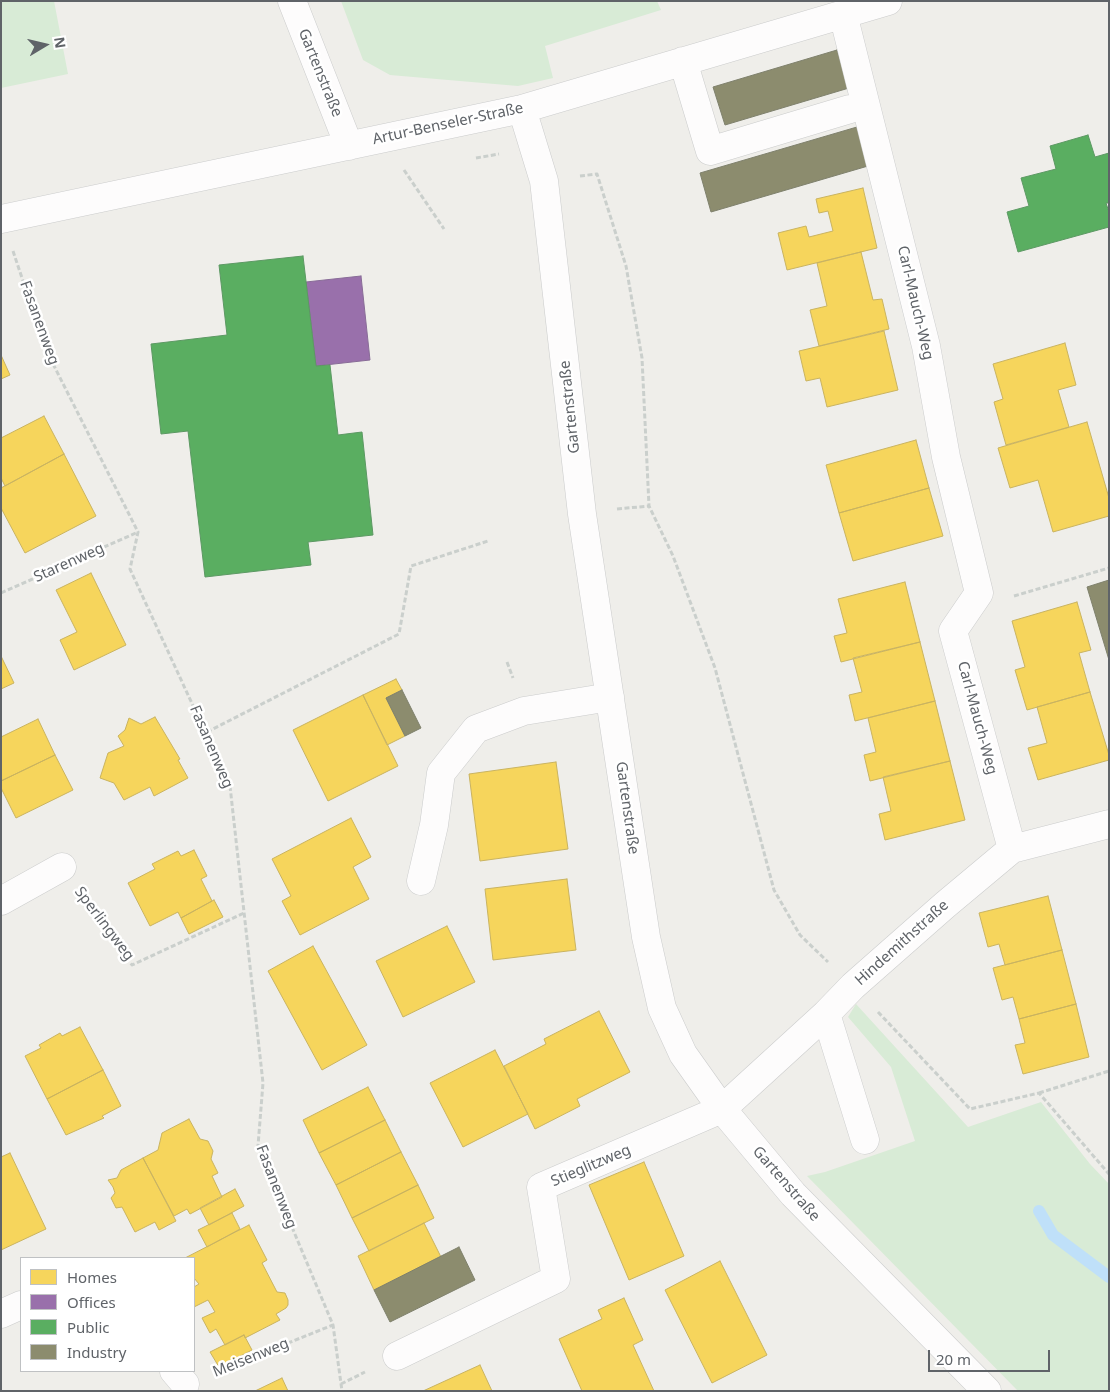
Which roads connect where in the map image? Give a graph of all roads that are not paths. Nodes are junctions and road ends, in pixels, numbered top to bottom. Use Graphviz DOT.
graph roads {
  1 [pos="292,1"];
  2 [pos="888,1"];
  3 [pos="825,12"];
  4 [pos="683,61"];
  5 [pos="522,109"];
  6 [pos="850,110"];
  7 [pos="349,146"];
  8 [pos="1,219"];
  9 [pos="610,697"];
  10 [pos="1109,824"];
  11 [pos="1012,848"];
  12 [pos="62,867"];
  13 [pos="420,881"];
  14 [pos="1,901"];
  15 [pos="826,1014"];
  16 [pos="722,1109"];
  17 [pos="865,1140"];
  18 [pos="20,1305"];
  19 [pos="1,1314"];
  20 [pos="397,1356"];
  21 [pos="987,1391"];
  1 -- 7 [label="street, Gartenstraße"];
  2 -- 3 [label="street, Artur-Benseler-Straße"];
  3 -- 4 [label="street, Artur-Benseler-Straße"];
  3 -- 11 [label="street, Carl-Mauch-Weg"];
  4 -- 5 [label="street, Artur-Benseler-Straße"];
  4 -- 6 [label="street"];
  5 -- 7 [label="street, Artur-Benseler-Straße"];
  5 -- 9 [label="street, Gartenstraße"];
  7 -- 8 [label="street, Artur-Benseler-Straße"];
  9 -- 13 [label="street"];
  9 -- 16 [label="street, Gartenstraße"];
  10 -- 11 [label="street, Hindemithstraße"];
  11 -- 15 [label="street, Hindemithstraße"];
  12 -- 14 [label="street"];
  15 -- 16 [label="street, Hindemithstraße"];
  15 -- 17 [label="street"];
  16 -- 20 [label="street, Stieglitzweg"];
  16 -- 21 [label="street, Gartenstraße"];
  18 -- 19 [label="street"];
}
